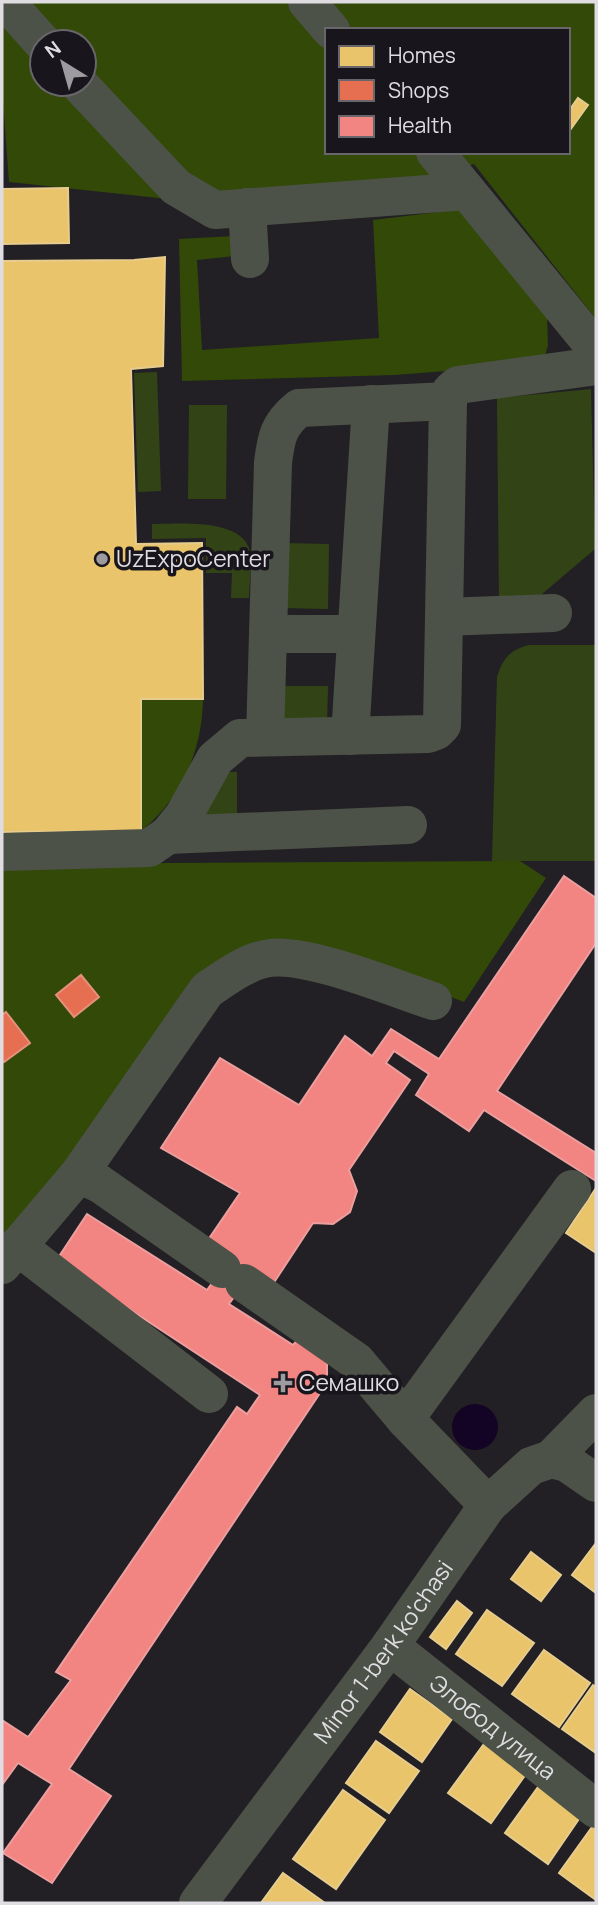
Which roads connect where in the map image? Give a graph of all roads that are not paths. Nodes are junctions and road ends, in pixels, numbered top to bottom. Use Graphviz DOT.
graph roads {
  1 [pos="6,2"];
  2 [pos="307,2"];
  3 [pos="29,28"];
  4 [pos="329,28"];
  5 [pos="92,98"];
  6 [pos="437,154"];
  7 [pos="467,191"];
  8 [pos="247,207"];
  9 [pos="250,259"];
  10 [pos="596,349"];
  11 [pos="596,366"];
  12 [pos="448,401"];
  13 [pos="371,404"];
  14 [pos="553,614"];
  15 [pos="444,617"];
  16 [pos="268,634"];
  17 [pos="356,634"];
  18 [pos="350,736"];
  19 [pos="265,737"];
  20 [pos="408,825"];
  21 [pos="168,835"];
  22 [pos="2,852"];
  23 [pos="433,1002"];
  24 [pos="79,1174"];
  25 [pos="572,1189"];
  26 [pos="9,1255"];
  27 [pos="209,1394"];
  28 [pos="596,1413"];
  29 [pos="405,1419"];
  30 [pos="551,1459"];
  31 [pos="596,1483"];
  32 [pos="488,1505"];
  33 [pos="390,1646"];
  34 [pos="596,1809"];
  35 [pos="198,1903"];
  1 -- 3 [label="street"];
  2 -- 4 [label="street"];
  5 -- 8 [label="street"];
  6 -- 7 [label="street"];
  7 -- 8 [label="street"];
  7 -- 10 [label="street"];
  8 -- 9 [label="street"];
  11 -- 12 [label="street"];
  12 -- 13 [label="street"];
  12 -- 15 [label="street"];
  13 -- 16 [label="street"];
  13 -- 17 [label="street"];
  14 -- 15 [label="street"];
  15 -- 18 [label="street"];
  16 -- 17 [label="street"];
  16 -- 19 [label="street"];
  17 -- 18 [label="street"];
  18 -- 19 [label="street"];
  19 -- 21 [label="street"];
  20 -- 21 [label="street"];
  21 -- 22 [label="street"];
  23 -- 24 [label="street"];
  24 -- 26 [label="street"];
  24 -- 29 [label="street"];
  25 -- 29 [label="street"];
  26 -- 27 [label="street"];
  28 -- 30 [label="street, Minor 1-berk ko'chasi"];
  29 -- 32 [label="street"];
  30 -- 31 [label="street"];
  30 -- 32 [label="street, Minor 1-berk ko'chasi"];
  32 -- 33 [label="street, Minor 1-berk ko'chasi"];
  33 -- 34 [label="street, Элобод улица"];
  33 -- 35 [label="street, Minor 1-berk ko'chasi"];
}
